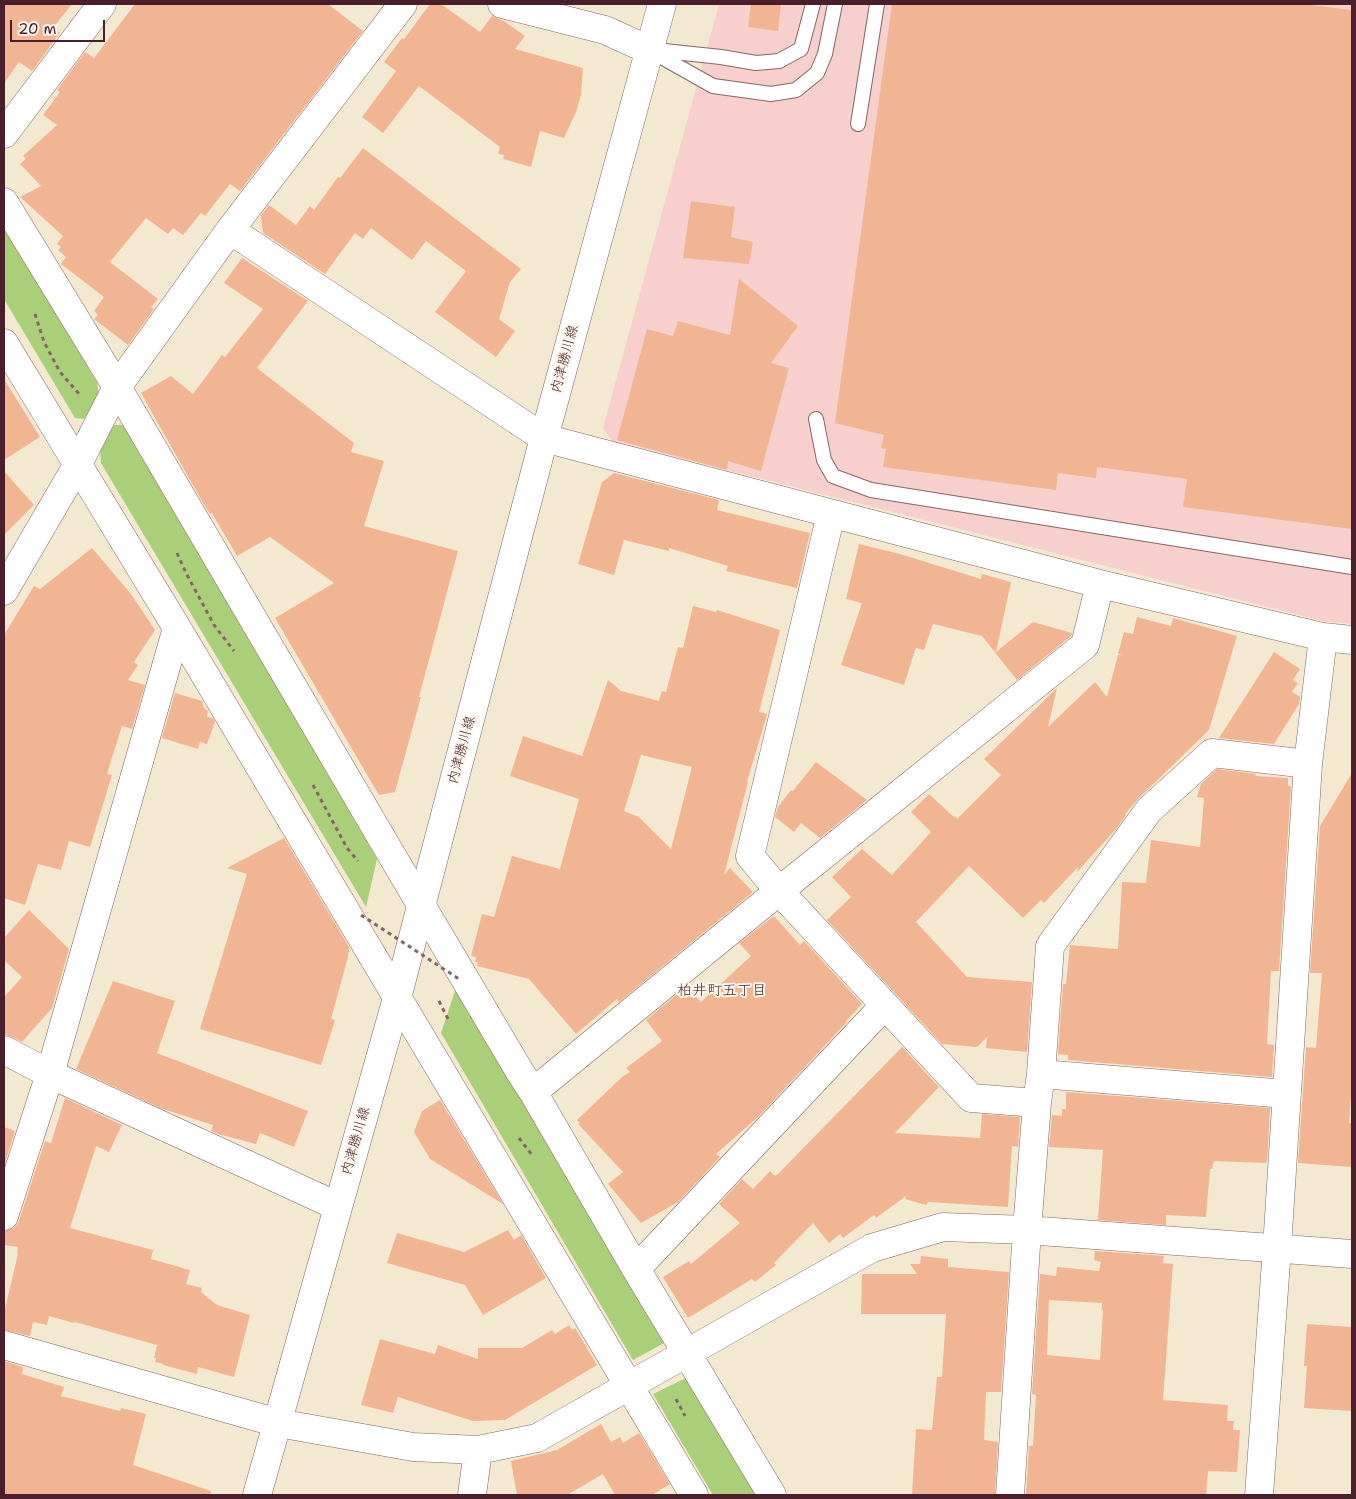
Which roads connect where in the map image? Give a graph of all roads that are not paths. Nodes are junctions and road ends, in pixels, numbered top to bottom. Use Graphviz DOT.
graph roads {
  1 [pos="102,4"];
  2 [pos="404,4"];
  3 [pos="502,4"];
  4 [pos="662,4"];
  5 [pos="813,4"];
  6 [pos="836,4"];
  7 [pos="877,4"];
  8 [pos="649,50"];
  9 [pos="858,124"];
  10 [pos="4,134"];
  11 [pos="4,202"];
  12 [pos="230,230"];
  13 [pos="4,343"];
  14 [pos="117,387"];
  15 [pos="816,420"];
  16 [pos="544,438"];
  17 [pos="78,464"];
  18 [pos="831,514"];
  19 [pos="1352,567"];
  20 [pos="1100,584"];
  21 [pos="4,591"];
  22 [pos="177,628"];
  23 [pos="1323,636"];
  24 [pos="1352,640"];
  25 [pos="1308,764"];
  26 [pos="779,891"];
  27 [pos="421,905"];
  28 [pos="397,998"];
  29 [pos="885,1005"];
  30 [pos="4,1050"];
  31 [pos="50,1074"];
  32 [pos="1041,1074"];
  33 [pos="533,1092"];
  34 [pos="1286,1094"];
  35 [pos="1037,1103"];
  36 [pos="337,1206"];
  37 [pos="4,1216"];
  38 [pos="1027,1230"];
  39 [pos="1277,1248"];
  40 [pos="1352,1254"];
  41 [pos="636,1269"];
  42 [pos="4,1345"];
  43 [pos="687,1354"];
  44 [pos="628,1385"];
  45 [pos="278,1423"];
  46 [pos="478,1450"];
  47 [pos="257,1495"];
  48 [pos="472,1495"];
  49 [pos="694,1495"];
  50 [pos="772,1495"];
  51 [pos="1010,1495"];
  52 [pos="1259,1495"];
  1 -- 10 [label="street"];
  2 -- 12 [label="street"];
  3 -- 8 [label="street"];
  4 -- 8 [label="street, 内津勝川線"];
  5 -- 8 [label="lane"];
  6 -- 8 [label="lane"];
  7 -- 9 [label="lane"];
  8 -- 16 [label="street, 内津勝川線"];
  11 -- 14 [label="street"];
  12 -- 14 [label="street"];
  12 -- 16 [label="street"];
  13 -- 17 [label="street"];
  14 -- 17 [label="street"];
  14 -- 27 [label="street"];
  15 -- 19 [label="lane"];
  16 -- 18 [label="street"];
  16 -- 27 [label="street, 内津勝川線"];
  17 -- 21 [label="street"];
  17 -- 22 [label="street"];
  18 -- 20 [label="street"];
  18 -- 26 [label="street"];
  20 -- 23 [label="street"];
  20 -- 26 [label="street"];
  22 -- 28 [label="street"];
  22 -- 31 [label="street"];
  23 -- 24 [label="street"];
  23 -- 25 [label="street"];
  25 -- 32 [label="street"];
  25 -- 34 [label="street"];
  26 -- 29 [label="street"];
  26 -- 33 [label="street"];
  27 -- 28 [label="street, 内津勝川線"];
  27 -- 33 [label="street"];
  28 -- 36 [label="street, 内津勝川線"];
  28 -- 44 [label="street"];
  29 -- 35 [label="street"];
  29 -- 41 [label="street"];
  30 -- 31 [label="street"];
  31 -- 36 [label="street"];
  31 -- 37 [label="street"];
  32 -- 34 [label="street"];
  32 -- 35 [label="street"];
  33 -- 41 [label="street"];
  34 -- 39 [label="street"];
  35 -- 38 [label="street"];
  36 -- 45 [label="street, 内津勝川線"];
  38 -- 39 [label="street"];
  38 -- 43 [label="street"];
  38 -- 51 [label="street"];
  39 -- 40 [label="street"];
  39 -- 52 [label="street"];
  41 -- 43 [label="street"];
  42 -- 45 [label="street"];
  43 -- 44 [label="street"];
  43 -- 50 [label="street"];
  44 -- 46 [label="street"];
  44 -- 49 [label="street"];
  45 -- 46 [label="street"];
  45 -- 47 [label="street, 内津勝川線"];
  46 -- 48 [label="street"];
}
